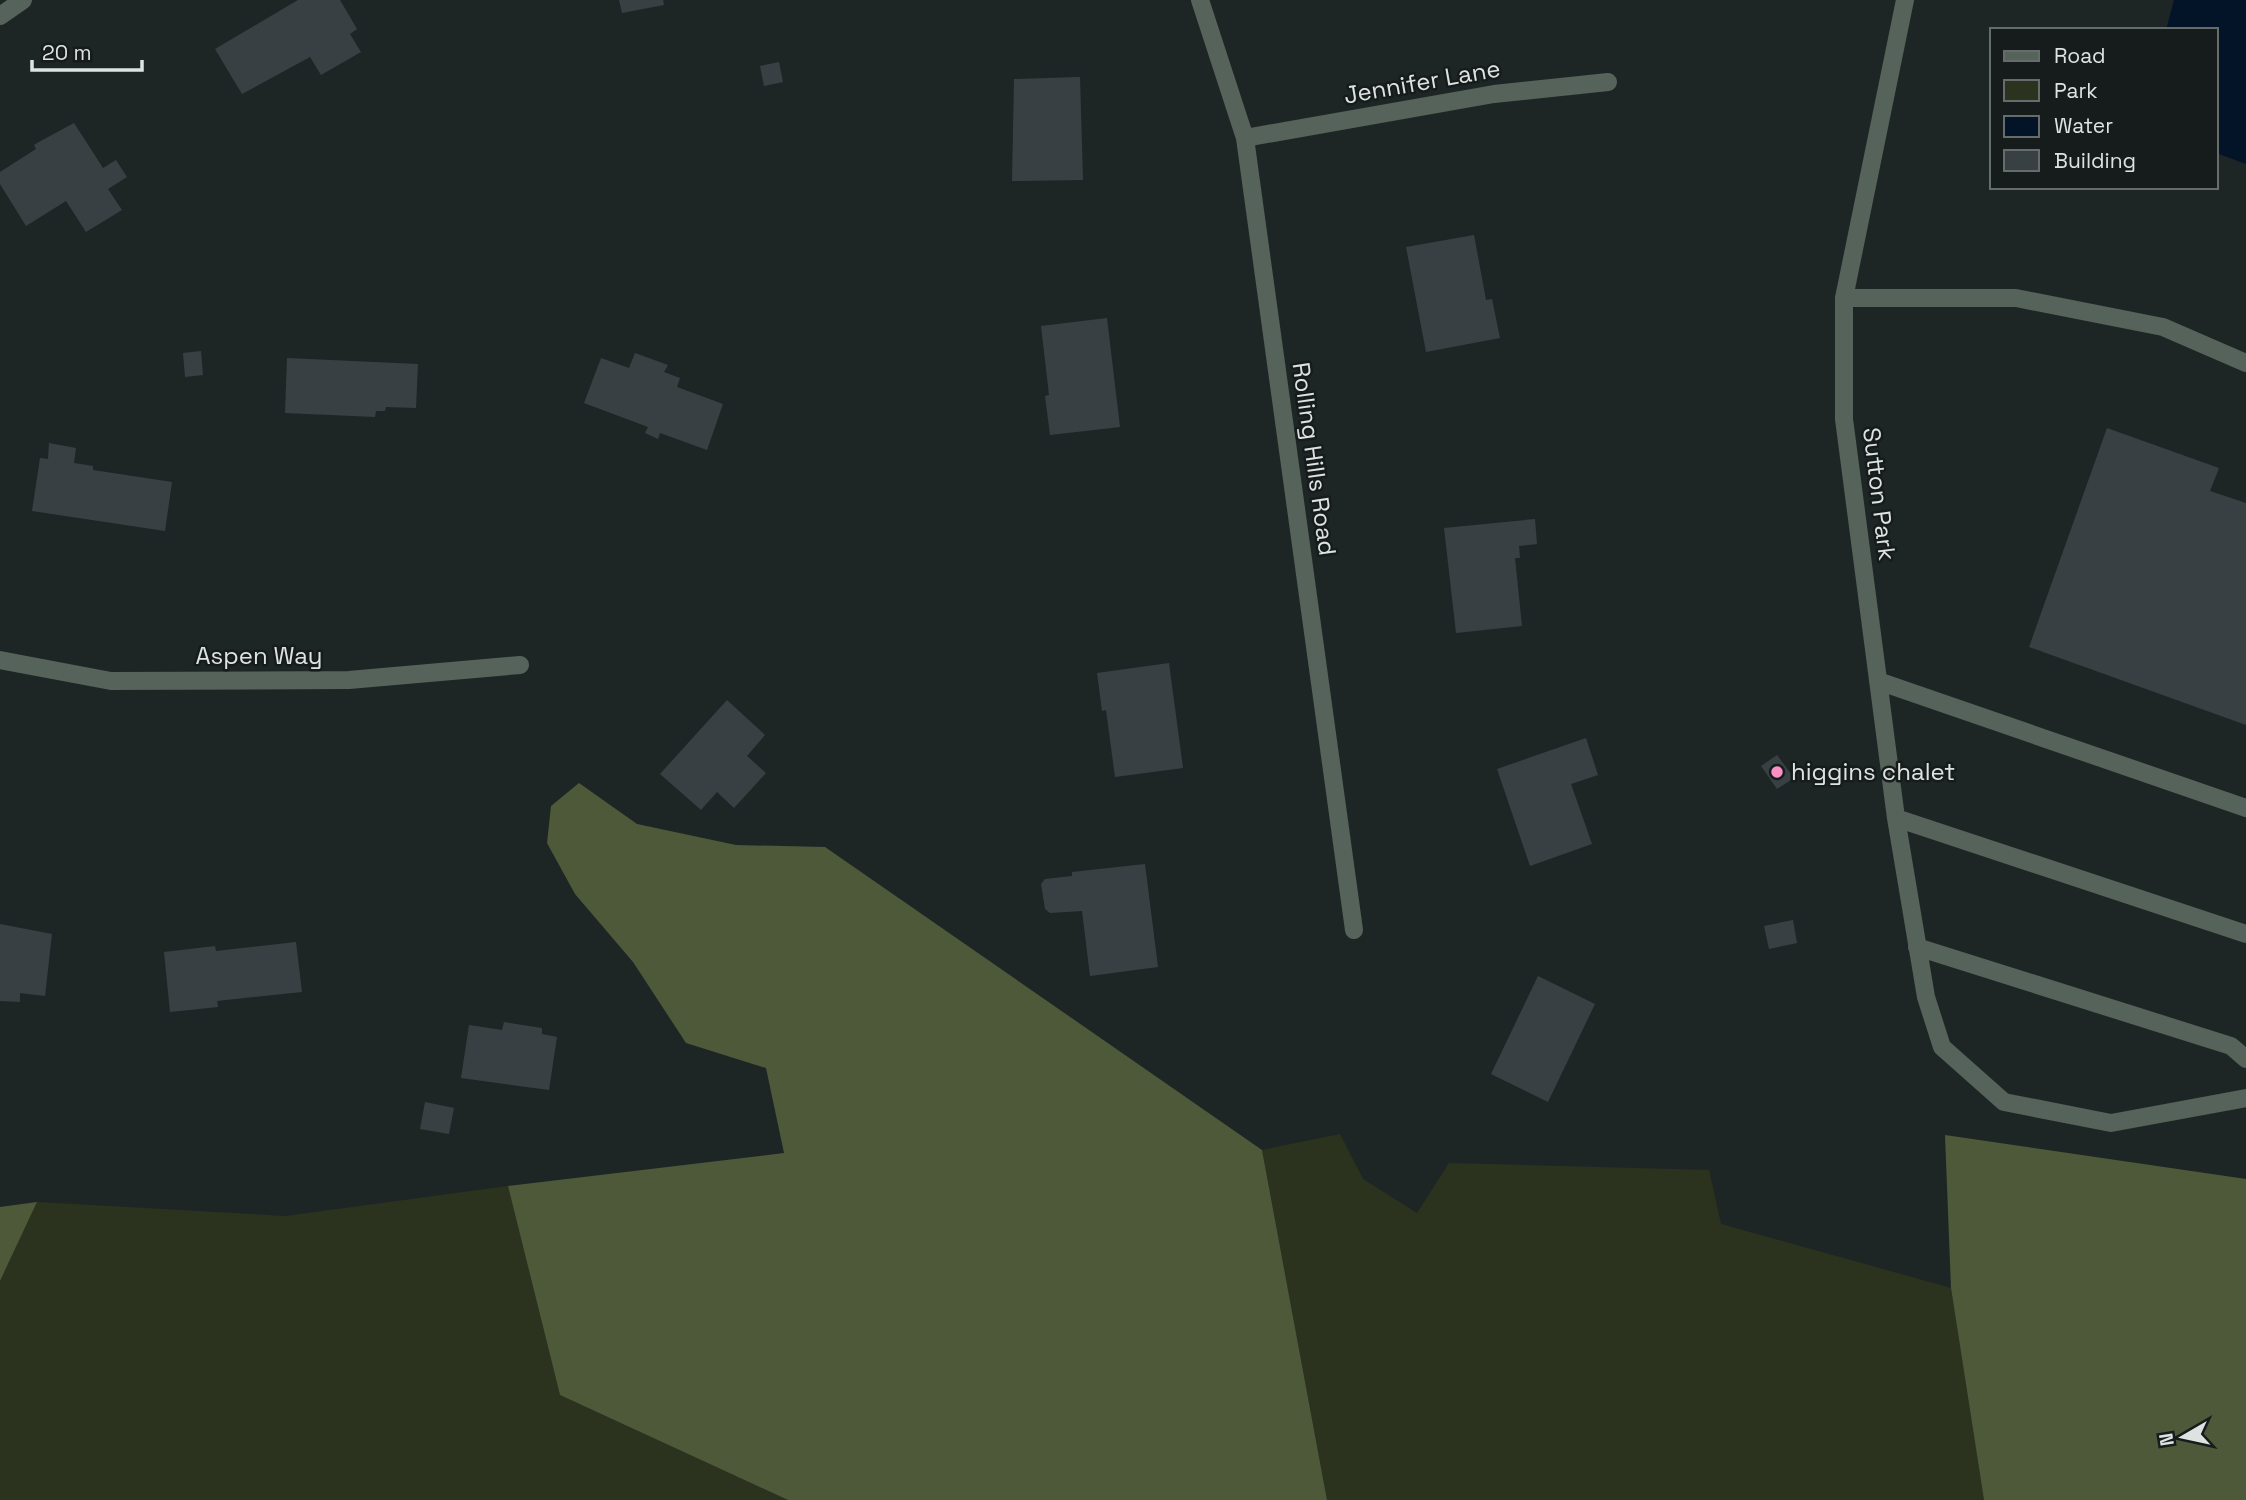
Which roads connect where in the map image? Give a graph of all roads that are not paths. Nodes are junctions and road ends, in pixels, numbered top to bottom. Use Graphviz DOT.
graph roads {
  1 [pos="23,0"];
  2 [pos="1200,0"];
  3 [pos="1905,0"];
  4 [pos="0,16"];
  5 [pos="1608,82"];
  6 [pos="1245,138"];
  7 [pos="1844,298"];
  8 [pos="2246,363"];
  9 [pos="0,660"];
  10 [pos="520,664"];
  11 [pos="1878,681"];
  12 [pos="2246,808"];
  13 [pos="1896,818"];
  14 [pos="1354,930"];
  15 [pos="2246,934"];
  16 [pos="1917,947"];
  17 [pos="2246,1059"];
  18 [pos="2246,1098"];
  1 -- 4 [label="street"];
  2 -- 6 [label="street, Rolling Hills Road"];
  3 -- 7 [label="street, Sutton Park"];
  5 -- 6 [label="street, Jennifer Lane"];
  6 -- 14 [label="street, Rolling Hills Road"];
  7 -- 8 [label="street"];
  7 -- 11 [label="street, Sutton Park"];
  9 -- 10 [label="street, Aspen Way"];
  11 -- 12 [label="street"];
  11 -- 13 [label="street, Sutton Park"];
  13 -- 15 [label="street"];
  13 -- 16 [label="street, Sutton Park"];
  16 -- 17 [label="street"];
  16 -- 18 [label="street, Sutton Park"];
}
